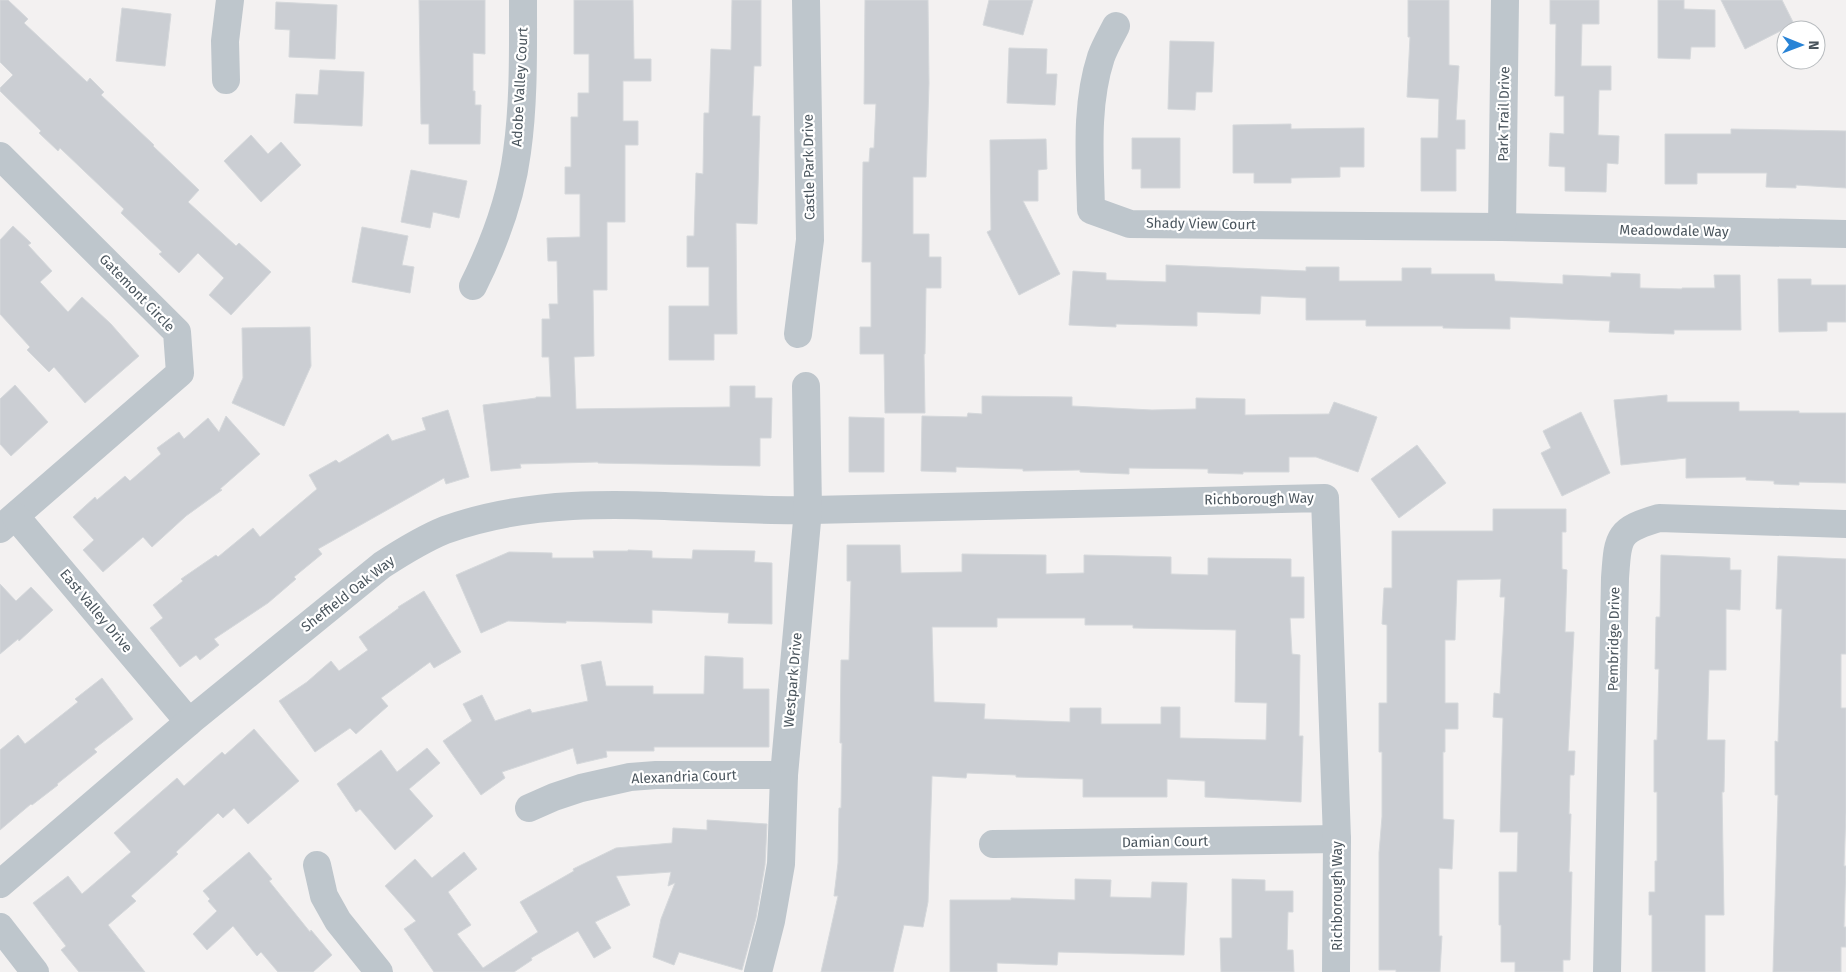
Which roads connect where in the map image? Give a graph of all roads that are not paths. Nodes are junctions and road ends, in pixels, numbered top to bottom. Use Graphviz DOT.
graph roads {
  1 [pos="230,0"];
  2 [pos="523,0"];
  3 [pos="806,0"];
  4 [pos="1505,0"];
  5 [pos="1116,26"];
  6 [pos="226,80"];
  7 [pos="0,156"];
  8 [pos="1502,227"];
  9 [pos="1846,234"];
  10 [pos="473,286"];
  11 [pos="798,334"];
  12 [pos="806,386"];
  13 [pos="808,510"];
  14 [pos="8,523"];
  15 [pos="1846,524"];
  16 [pos="189,722"];
  17 [pos="784,775"];
  18 [pos="529,808"];
  19 [pos="1337,839"];
  20 [pos="993,844"];
  21 [pos="317,865"];
  22 [pos="0,884"];
  23 [pos="0,927"];
  24 [pos="36,972"];
  25 [pos="379,972"];
  26 [pos="758,972"];
  27 [pos="1336,972"];
  28 [pos="1607,972"];
  1 -- 6 [label="street"];
  2 -- 10 [label="street, Adobe Valley Court"];
  3 -- 11 [label="street, Castle Park Drive"];
  4 -- 8 [label="street, Park Trail Drive"];
  5 -- 8 [label="street, Shady View Court"];
  7 -- 14 [label="street, Gatemont Circle"];
  8 -- 9 [label="street, Meadowdale Way"];
  12 -- 13 [label="street, Westpark Drive"];
  13 -- 16 [label="street, Sheffield Oak Way"];
  13 -- 17 [label="street, Westpark Drive"];
  13 -- 19 [label="street, Richborough Way"];
  14 -- 16 [label="street, East Valley Drive"];
  15 -- 28 [label="street, Pembridge Drive"];
  16 -- 22 [label="street, Sheffield Oak Way"];
  17 -- 18 [label="street, Alexandria Court"];
  17 -- 26 [label="street, Westpark Drive"];
  19 -- 20 [label="street, Damian Court"];
  19 -- 27 [label="street, Richborough Way"];
  21 -- 25 [label="street"];
  23 -- 24 [label="street"];
}
